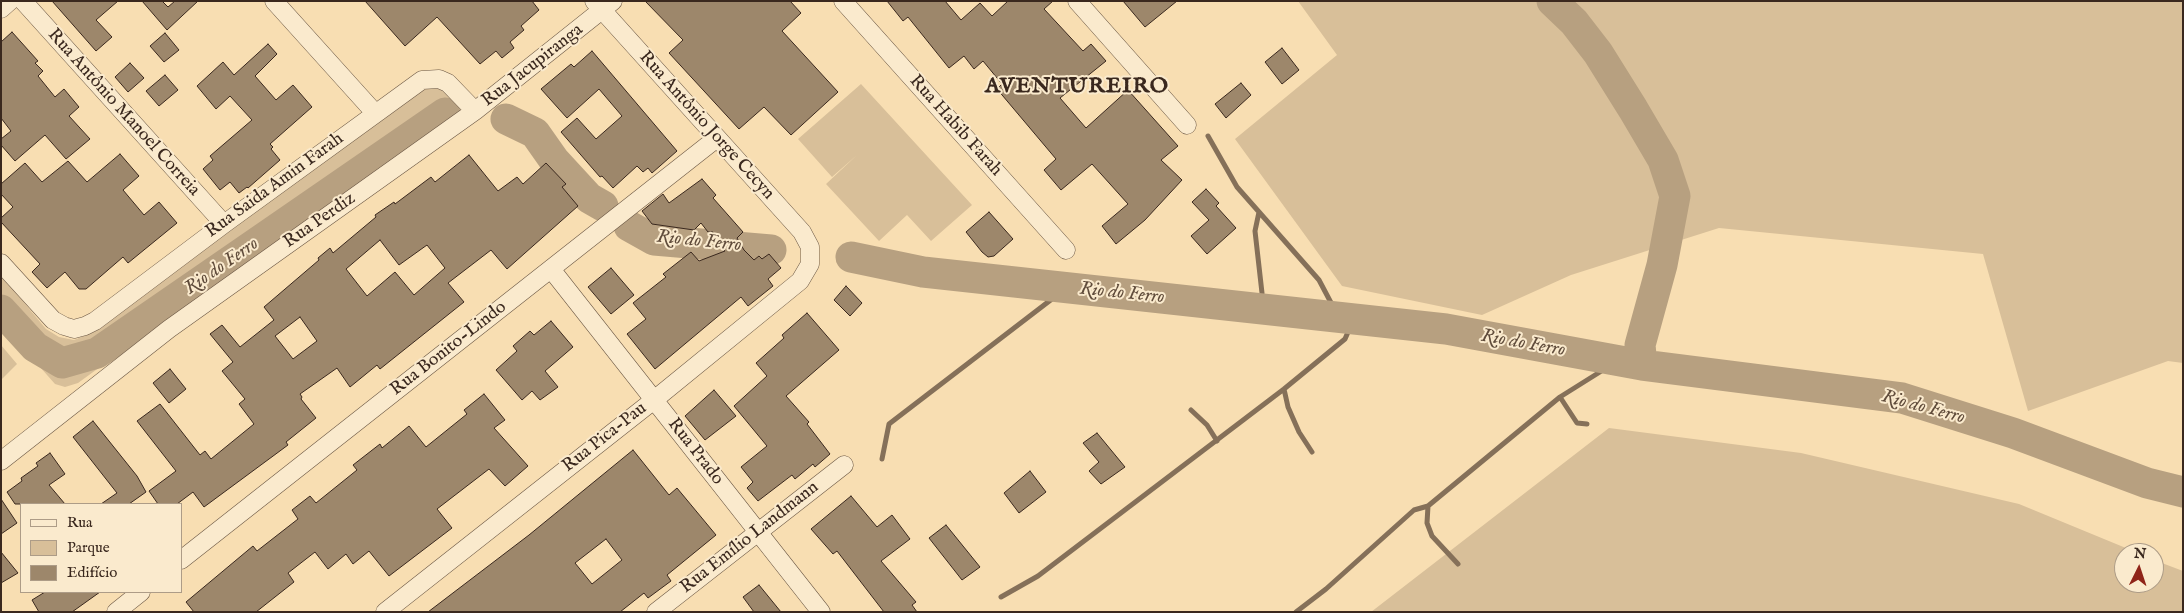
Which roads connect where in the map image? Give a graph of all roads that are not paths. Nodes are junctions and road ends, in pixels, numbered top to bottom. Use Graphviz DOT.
graph roads {
  1 [pos="10,1"];
  2 [pos="23,1"];
  3 [pos="274,1"];
  4 [pos="843,1"];
  5 [pos="1077,1"];
  6 [pos="604,4"];
  7 [pos="1,9"];
  8 [pos="475,112"];
  9 [pos="375,113"];
  10 [pos="1187,125"];
  11 [pos="717,138"];
  12 [pos="224,224"];
  13 [pos="1066,250"];
  14 [pos="811,253"];
  15 [pos="1,263"];
  16 [pos="551,269"];
  17 [pos="654,400"];
  18 [pos="1,461"];
  19 [pos="844,465"];
  20 [pos="758,532"];
  21 [pos="182,559"];
  22 [pos="140,593"];
  23 [pos="116,612"];
  24 [pos="384,612"];
  25 [pos="656,612"];
  26 [pos="821,612"];
  1 -- 7 [label="street"];
  2 -- 12 [label="street, Rua Antônio Manoel Correia"];
  3 -- 9 [label="street"];
  4 -- 13 [label="street, Rua Habib Farah"];
  5 -- 10 [label="street"];
  6 -- 8 [label="street, Rua Jacupiranga"];
  6 -- 11 [label="street, Rua Antônio Jorge Cecyn"];
  8 -- 9 [label="street, Rua Saida Amin Farah"];
  8 -- 18 [label="street, Rua Perdiz"];
  9 -- 12 [label="street, Rua Saida Amin Farah"];
  11 -- 14 [label="street, Rua Antônio Jorge Cecyn"];
  11 -- 16 [label="street, Rua Bonito-Lindo"];
  12 -- 15 [label="street, Rua Saida Amin Farah"];
  14 -- 17 [label="street, Rua Pica-Pau"];
  16 -- 17 [label="street, Rua Prado"];
  16 -- 21 [label="street, Rua Bonito-Lindo"];
  17 -- 20 [label="street, Rua Prado"];
  17 -- 24 [label="street, Rua Pica-Pau"];
  19 -- 20 [label="street, Rua Emílio Landmann"];
  20 -- 25 [label="street, Rua Emílio Landmann"];
  20 -- 26 [label="street, Rua Prado"];
  22 -- 23 [label="street"];
}
